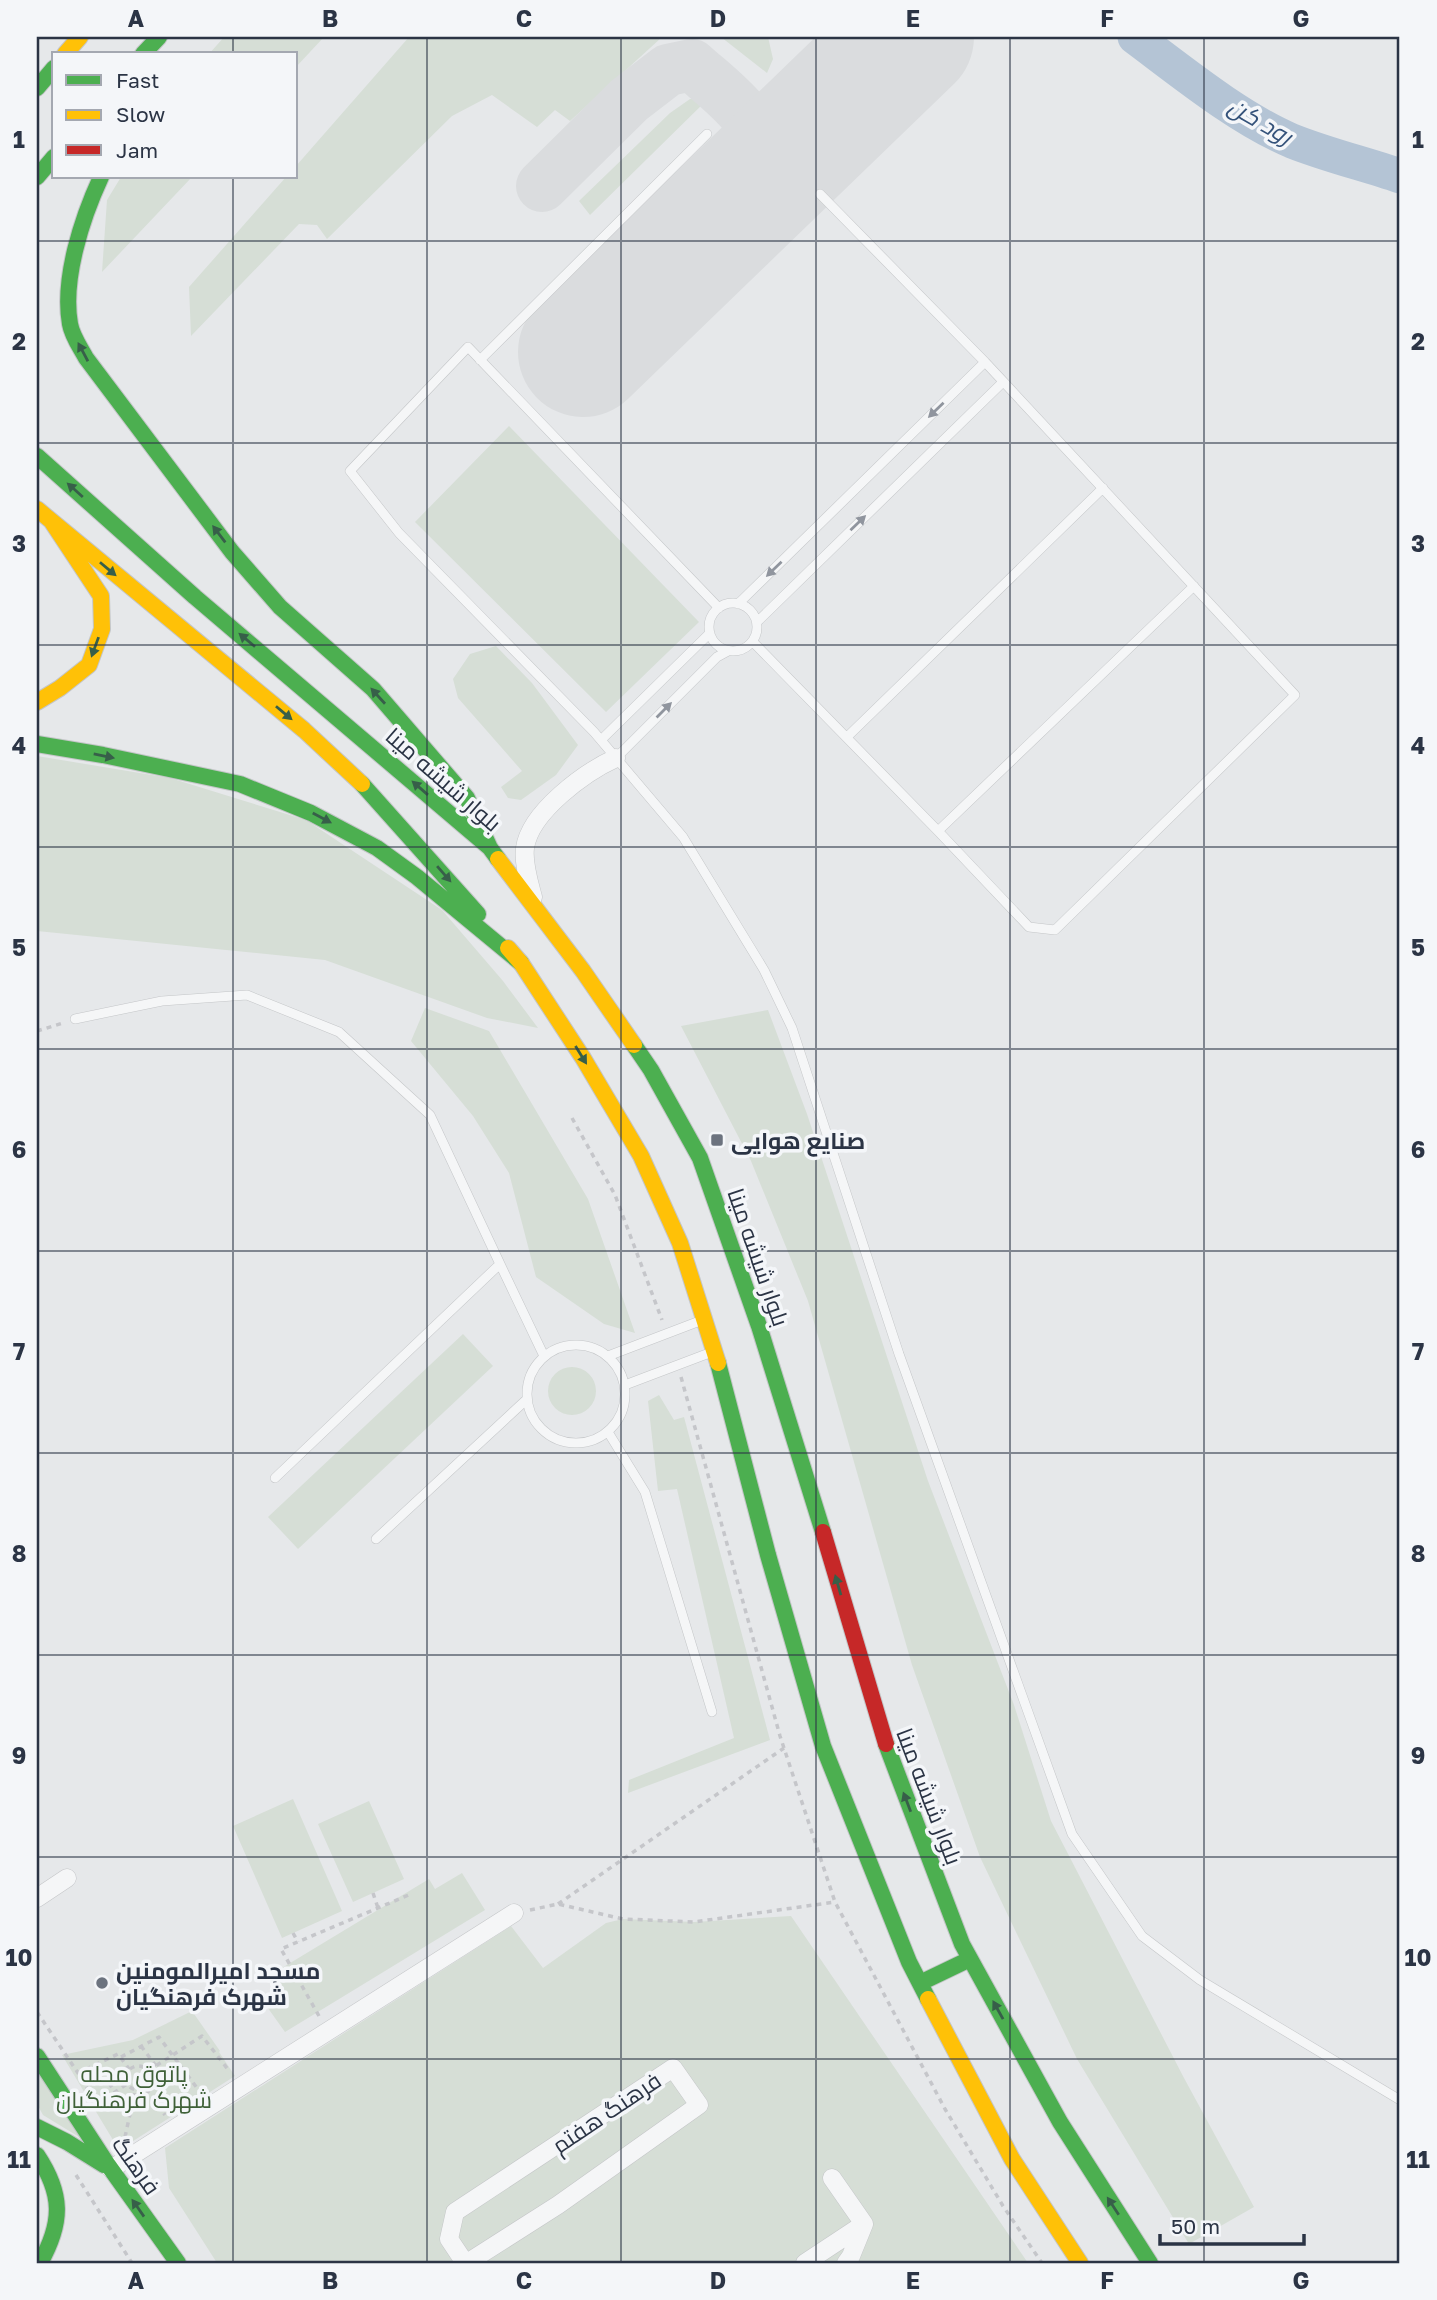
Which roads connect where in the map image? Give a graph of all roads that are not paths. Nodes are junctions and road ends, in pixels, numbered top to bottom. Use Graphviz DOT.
graph roads {
  1 [pos="80,37"];
  2 [pos="169,40"];
  3 [pos="67,52"];
  4 [pos="148,52"];
  5 [pos="52,70"];
  6 [pos="37,88"];
  7 [pos="707,134"];
  8 [pos="52,159"];
  9 [pos="37,177"];
  10 [pos="100,178"];
  11 [pos="820,194"];
  12 [pos="480,360"];
  13 [pos="985,362"];
  14 [pos="1003,382"];
  15 [pos="37,456"];
  16 [pos="1102,488"];
  17 [pos="37,509"];
  18 [pos="52,522"];
  19 [pos="1194,586"];
  20 [pos="738,604"];
  21 [pos="719,608"];
  22 [pos="757,622"];
  23 [pos="710,633"];
  24 [pos="753,642"];
  25 [pos="729,651"];
  26 [pos="37,702"];
  27 [pos="847,737"];
  28 [pos="601,740"];
  29 [pos="37,744"];
  30 [pos="616,758"];
  31 [pos="938,831"];
  32 [pos="490,848"];
  33 [pos="536,910"];
  34 [pos="521,963"];
  35 [pos="75,1019"];
  36 [pos="500,1264"];
  37 [pos="706,1319"];
  38 [pos="715,1350"];
  39 [pos="544,1356"];
  40 [pos="608,1356"];
  41 [pos="625,1385"];
  42 [pos="526,1400"];
  43 [pos="608,1432"];
  44 [pos="275,1478"];
  45 [pos="376,1539"];
  46 [pos="712,1712"];
  47 [pos="67,1878"];
  48 [pos="37,1898"];
  49 [pos="514,1913"];
  50 [pos="970,1959"];
  51 [pos="920,1983"];
  52 [pos="37,2056"];
  53 [pos="1400,2100"];
  54 [pos="37,2127"];
  55 [pos="37,2155"];
  56 [pos="111,2169"];
  57 [pos="832,2178"];
  58 [pos="864,2224"];
  59 [pos="174,2261"];
  60 [pos="40,2263"];
  61 [pos="466,2263"];
  62 [pos="806,2263"];
  63 [pos="846,2263"];
  64 [pos="1080,2263"];
  65 [pos="1150,2263"];
  1 -- 3 [label="main road"];
  2 -- 4 [label="main road"];
  5 -- 6 [label="main road"];
  7 -- 12 [label="lane"];
  8 -- 9 [label="main road"];
  32 -- 10 [label="main road, one-way"];
  11 -- 13 [label="lane"];
  12 -- 21 [label="lane"];
  12 -- 28 [label="lane"];
  13 -- 14 [label="lane"];
  13 -- 20 [label="lane, one-way"];
  14 -- 16 [label="lane"];
  22 -- 14 [label="lane, one-way"];
  32 -- 15 [label="main road, بلوار شیشه مینا, one-way"];
  16 -- 19 [label="lane"];
  16 -- 27 [label="lane"];
  17 -- 18 [label="main road"];
  18 -- 26 [label="main road, one-way"];
  18 -- 34 [label="main road, one-way"];
  19 -- 31 [label="lane"];
  19 -- 31 [label="lane"];
  20 -- 21 [label="lane"];
  20 -- 22 [label="lane"];
  21 -- 23 [label="lane"];
  22 -- 24 [label="lane"];
  23 -- 25 [label="lane"];
  23 -- 28 [label="lane"];
  24 -- 25 [label="lane"];
  24 -- 27 [label="lane"];
  30 -- 25 [label="lane, one-way"];
  27 -- 31 [label="lane"];
  28 -- 30 [label="lane"];
  29 -- 34 [label="main road, one-way"];
  30 -- 33 [label="street"];
  30 -- 53 [label="lane"];
  32 -- 33 [label="main road, بلوار شیشه مینا"];
  50 -- 33 [label="main road, بلوار شیشه مینا, one-way"];
  34 -- 37 [label="main road, one-way"];
  35 -- 36 [label="lane"];
  36 -- 39 [label="lane"];
  36 -- 44 [label="lane"];
  37 -- 38 [label="main road"];
  37 -- 40 [label="lane"];
  38 -- 41 [label="lane"];
  38 -- 51 [label="main road"];
  39 -- 40 [label="lane"];
  39 -- 42 [label="lane"];
  40 -- 41 [label="lane"];
  41 -- 43 [label="lane"];
  42 -- 43 [label="lane"];
  42 -- 45 [label="lane"];
  43 -- 46 [label="lane"];
  47 -- 48 [label="street"];
  49 -- 56 [label="street"];
  50 -- 51 [label="main road"];
  65 -- 50 [label="main road, بلوار شیشه مینا, one-way"];
  51 -- 64 [label="main road"];
  52 -- 56 [label="main road, فرهنگ"];
  54 -- 56 [label="main road"];
  55 -- 60 [label="main road"];
  59 -- 56 [label="main road, فرهنگ, one-way"];
  57 -- 58 [label="street"];
  58 -- 62 [label="street"];
  58 -- 63 [label="street"];
  61 -- 61 [label="street, فرهنگ هفتم"];
}
